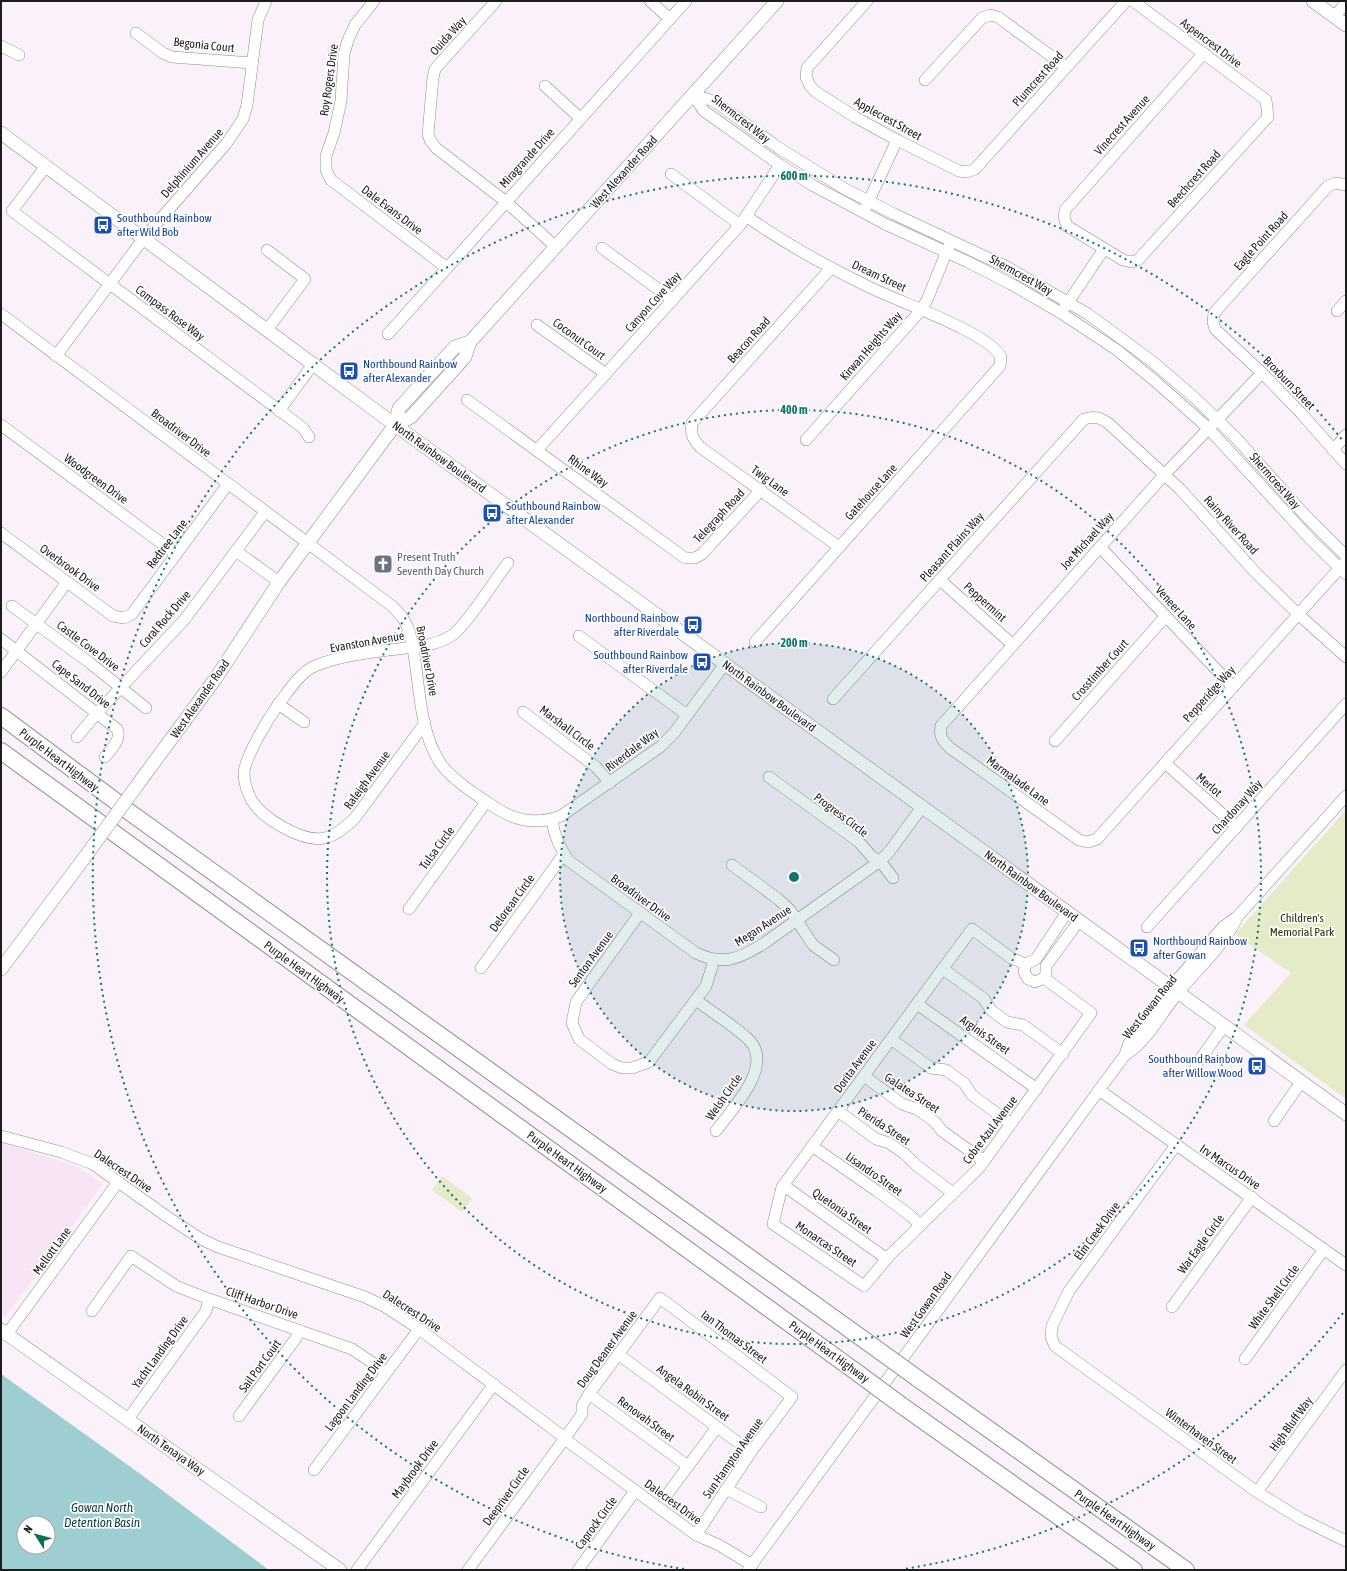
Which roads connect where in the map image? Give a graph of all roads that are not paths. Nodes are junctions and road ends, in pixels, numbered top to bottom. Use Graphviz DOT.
graph roads {
  1 [pos="265,1"];
  2 [pos="374,1"];
  3 [pos="496,1"];
  4 [pos="650,1"];
  5 [pos="686,1"];
  6 [pos="777,1"];
  7 [pos="867,1"];
  8 [pos="1126,1"];
  9 [pos="1133,1"];
  10 [pos="1313,1"];
  11 [pos="1346,4"];
  12 [pos="1334,17"];
  13 [pos="670,19"];
  14 [pos="1346,25"];
  15 [pos="136,33"];
  16 [pos="1,46"];
  17 [pos="1204,53"];
  18 [pos="19,55"];
  19 [pos="252,63"];
  20 [pos="1066,67"];
  21 [pos="925,80"];
  22 [pos="545,86"];
  23 [pos="693,95"];
  24 [pos="1268,108"];
  25 [pos="580,118"];
  26 [pos="1,132"];
  27 [pos="897,140"];
  28 [pos="780,165"];
  29 [pos="46,166"];
  30 [pos="326,170"];
  31 [pos="967,172"];
  32 [pos="671,174"];
  33 [pos="1341,184"];
  34 [pos="505,201"];
  35 [pos="869,202"];
  36 [pos="863,213"];
  37 [pos="743,221"];
  38 [pos="144,238"];
  39 [pos="952,240"];
  40 [pos="556,247"];
  41 [pos="602,248"];
  42 [pos="1104,249"];
  43 [pos="267,250"];
  44 [pos="946,253"];
  45 [pos="447,268"];
  46 [pos="831,268"];
  47 [pos="110,284"];
  48 [pos="673,300"];
  49 [pos="1346,301"];
  50 [pos="1069,302"];
  51 [pos="920,310"];
  52 [pos="1337,311"];
  53 [pos="1062,313"];
  54 [pos="1,314"];
  55 [pos="1213,322"];
  56 [pos="537,324"];
  57 [pos="267,330"];
  58 [pos="388,334"];
  59 [pos="56,356"];
  60 [pos="1001,357"];
  61 [pos="314,364"];
  62 [pos="1262,373"];
  63 [pos="606,374"];
  64 [pos="467,400"];
  65 [pos="279,411"];
  66 [pos="1093,417"];
  67 [pos="1217,419"];
  68 [pos="1,425"];
  69 [pos="394,425"];
  70 [pos="1208,428"];
  71 [pos="690,432"];
  72 [pos="1346,435"];
  73 [pos="309,437"];
  74 [pos="806,440"];
  75 [pos="537,450"];
  76 [pos="1333,450"];
  77 [pos="1346,464"];
  78 [pos="1165,474"];
  79 [pos="228,484"];
  80 [pos="760,490"];
  81 [pos="265,512"];
  82 [pos="1,534"];
  83 [pos="307,544"];
  84 [pos="1100,547"];
  85 [pos="839,548"];
  86 [pos="236,551"];
  87 [pos="176,554"];
  88 [pos="1346,556"];
  89 [pos="695,558"];
  90 [pos="508,563"];
  91 [pos="1344,568"];
  92 [pos="940,580"];
  93 [pos="67,582"];
  94 [pos="279,582"];
  95 [pos="12,606"];
  96 [pos="1298,614"];
  97 [pos="1165,617"];
  98 [pos="124,618"];
  99 [pos="38,624"];
  100 [pos="579,636"];
  101 [pos="1,639"];
  102 [pos="755,642"];
  103 [pos="1012,644"];
  104 [pos="413,647"];
  105 [pos="17,651"];
  106 [pos="1346,657"];
  107 [pos="724,664"];
  108 [pos="1,672"];
  109 [pos="1233,687"];
  110 [pos="121,688"];
  111 [pos="833,699"];
  112 [pos="278,704"];
  113 [pos="1346,704"];
  114 [pos="146,708"];
  115 [pos="523,712"];
  116 [pos="97,713"];
  117 [pos="687,715"];
  118 [pos="1,716"];
  119 [pos="304,722"];
  120 [pos="425,723"];
  121 [pos="940,733"];
  122 [pos="77,737"];
  123 [pos="1055,740"];
  124 [pos="1,751"];
  125 [pos="105,758"];
  126 [pos="1165,763"];
  127 [pos="769,777"];
  128 [pos="610,783"];
  129 [pos="1346,796"];
  130 [pos="486,802"];
  131 [pos="922,807"];
  132 [pos="552,820"];
  133 [pos="1237,827"];
  134 [pos="321,838"];
  135 [pos="1088,842"];
  136 [pos="564,854"];
  137 [pos="880,861"];
  138 [pos="732,865"];
  139 [pos="893,878"];
  140 [pos="409,909"];
  141 [pos="1067,912"];
  142 [pos="640,913"];
  143 [pos="796,920"];
  144 [pos="1079,921"];
  145 [pos="1147,927"];
  146 [pos="714,960"];
  147 [pos="834,960"];
  148 [pos="1026,964"];
  149 [pos="481,968"];
  150 [pos="943,969"];
  151 [pos="1,970"];
  152 [pos="1044,978"];
  153 [pos="1174,990"];
  154 [pos="696,1000"];
  155 [pos="917,1004"];
  156 [pos="1224,1026"];
  157 [pos="891,1039"];
  158 [pos="1063,1054"];
  159 [pos="1196,1064"];
  160 [pos="864,1076"];
  161 [pos="1301,1082"];
  162 [pos="1037,1089"];
  163 [pos="1099,1090"];
  164 [pos="838,1111"];
  165 [pos="1346,1114"];
  166 [pos="1274,1121"];
  167 [pos="1011,1124"];
  168 [pos="716,1131"];
  169 [pos="1,1136"];
  170 [pos="1176,1145"];
  171 [pos="812,1146"];
  172 [pos="984,1161"];
  173 [pos="118,1182"];
  174 [pos="783,1185"];
  175 [pos="953,1193"];
  176 [pos="1252,1197"];
  177 [pos="773,1224"];
  178 [pos="920,1226"];
  179 [pos="1324,1249"];
  180 [pos="887,1259"];
  181 [pos="1346,1266"];
  182 [pos="864,1286"];
  183 [pos="660,1298"];
  184 [pos="209,1299"];
  185 [pos="1172,1307"];
  186 [pos="92,1311"];
  187 [pos="419,1329"];
  188 [pos="299,1330"];
  189 [pos="4,1332"];
  190 [pos="1051,1338"];
  191 [pos="618,1354"];
  192 [pos="1245,1359"];
  193 [pos="1346,1370"];
  194 [pos="386,1372"];
  195 [pos="494,1384"];
  196 [pos="589,1394"];
  197 [pos="792,1397"];
  198 [pos="239,1416"];
  199 [pos="128,1419"];
  200 [pos="717,1427"];
  201 [pos="565,1438"];
  202 [pos="751,1452"];
  203 [pos="688,1466"];
  204 [pos="314,1470"];
  205 [pos="726,1489"];
  206 [pos="635,1491"];
  207 [pos="669,1492"];
  208 [pos="1256,1492"];
  209 [pos="761,1507"];
  210 [pos="696,1535"];
  211 [pos="1138,1536"];
  212 [pos="1346,1541"];
  213 [pos="750,1567"];
  214 [pos="340,1570"];
  215 [pos="358,1570"];
  216 [pos="468,1570"];
  217 [pos="578,1570"];
  218 [pos="1134,1570"];
  219 [pos="1186,1570"];
  220 [pos="1195,1570"];
  1 -- 19 [label="street, Delphinium Avenue"];
  2 -- 30 [label="street, Roy Rogers Drive"];
  3 -- 34 [label="street, Ouida Way"];
  4 -- 13 [label="street"];
  5 -- 13 [label="street, Miragrande Drive"];
  6 -- 23 [label="main road, West Alexander Road"];
  7 -- 27 [label="street, Applecrest Street"];
  8 -- 20 [label="street, Plumcrest Road"];
  9 -- 17 [label="street, Aspencrest Drive"];
  10 -- 12 [label="main road"];
  11 -- 12 [label="street"];
  12 -- 14 [label="main road"];
  13 -- 25 [label="street, Miragrande Drive"];
  15 -- 19 [label="street, Begonia Court"];
  16 -- 18 [label="street"];
  17 -- 24 [label="street, Aspencrest Drive"];
  17 -- 42 [label="street, Vinecrest Avenue"];
  19 -- 38 [label="street, Delphinium Avenue"];
  20 -- 21 [label="street"];
  20 -- 31 [label="street, Plumcrest Road"];
  22 -- 25 [label="street"];
  23 -- 28 [label="street, Shermcrest Way"];
  23 -- 35 [label="street, Shermcrest Way"];
  23 -- 40 [label="main road, West Alexander Road"];
  24 -- 42 [label="street, Beechcrest Road"];
  25 -- 34 [label="street, Miragrande Drive"];
  26 -- 29 [label="main road, North Rainbow Boulevard"];
  27 -- 31 [label="street, Applecrest Street"];
  27 -- 35 [label="street"];
  28 -- 36 [label="street, Shermcrest Way"];
  28 -- 37 [label="street, Canyon Cove Way"];
  29 -- 38 [label="main road, North Rainbow Boulevard"];
  29 -- 47 [label="street, Compass Rose Way"];
  30 -- 45 [label="street, Dale Evans Drive"];
  32 -- 37 [label="street, Dream Street"];
  33 -- 55 [label="street, Eagle Point Road"];
  34 -- 40 [label="street"];
  34 -- 45 [label="street, Miragrande Drive"];
  35 -- 36 [label="street"];
  35 -- 39 [label="street, Shermcrest Way"];
  36 -- 44 [label="street, Shermcrest Way"];
  37 -- 46 [label="street, Dream Street"];
  37 -- 48 [label="street, Canyon Cove Way"];
  38 -- 47 [label="street, Delphinium Avenue"];
  38 -- 57 [label="main road, North Rainbow Boulevard"];
  39 -- 44 [label="street, Kirwan Heights Way"];
  39 -- 50 [label="street, Shermcrest Way"];
  40 -- 69 [label="main road, West Alexander Road"];
  41 -- 48 [label="street"];
  42 -- 50 [label="street"];
  43 -- 57 [label="street"];
  44 -- 51 [label="street, Kirwan Heights Way"];
  44 -- 53 [label="street, Shermcrest Way"];
  45 -- 58 [label="street, Miragrande Drive"];
  46 -- 51 [label="street, Dream Street"];
  46 -- 71 [label="street, Beacon Road"];
  47 -- 59 [label="street, Delphinium Avenue"];
  47 -- 65 [label="street, Compass Rose Way"];
  48 -- 63 [label="street, Canyon Cove Way"];
  49 -- 52 [label="street"];
  50 -- 53 [label="street"];
  50 -- 67 [label="street, Shermcrest Way"];
  51 -- 60 [label="street, Dream Street"];
  51 -- 74 [label="street, Kirwan Heights Way"];
  53 -- 70 [label="street, Shermcrest Way"];
  54 -- 59 [label="street, Broadriver Drive"];
  55 -- 62 [label="street, Broxburn Street"];
  56 -- 63 [label="street, Coconut Court"];
  57 -- 61 [label="main road, North Rainbow Boulevard"];
  59 -- 79 [label="street, Broadriver Drive"];
  60 -- 85 [label="street, Gatehouse Lane"];
  61 -- 65 [label="street"];
  61 -- 69 [label="main road, North Rainbow Boulevard"];
  62 -- 67 [label="street, Joe Michael Way"];
  62 -- 76 [label="street, Broxburn Street"];
  63 -- 75 [label="street, Canyon Cove Way"];
  64 -- 75 [label="street, Rhine Way"];
  65 -- 73 [label="street, Compass Rose Way"];
  66 -- 78 [label="street, Rainy River Road"];
  66 -- 92 [label="street, Pleasant Plains Way"];
  67 -- 70 [label="street, Joe Michael Way"];
  67 -- 88 [label="street, Shermcrest Way"];
  68 -- 87 [label="street, Woodgreen Drive"];
  69 -- 83 [label="main road, West Alexander Road"];
  69 -- 107 [label="main road, North Rainbow Boulevard"];
  70 -- 78 [label="street, Joe Michael Way"];
  70 -- 91 [label="street, Shermcrest Way"];
  71 -- 80 [label="street, Twig Lane"];
  72 -- 76 [label="street"];
  75 -- 89 [label="street, Rhine Way"];
  76 -- 77 [label="street, Broxburn Street"];
  78 -- 84 [label="street, Joe Michael Way"];
  78 -- 96 [label="street, Rainy River Road"];
  79 -- 81 [label="street, Broadriver Drive"];
  79 -- 87 [label="street, Redtree Lane"];
  80 -- 85 [label="street, Twig Lane"];
  80 -- 89 [label="street, Telegraph Road"];
  81 -- 83 [label="street, Broadriver Drive"];
  81 -- 86 [label="street, Coral Rock Drive"];
  82 -- 93 [label="street, Overbrook Drive"];
  83 -- 94 [label="main road, West Alexander Road"];
  83 -- 104 [label="street, Broadriver Drive"];
  84 -- 97 [label="street, Veneer Lane"];
  84 -- 103 [label="street, Joe Michael Way"];
  85 -- 102 [label="street, Gatehouse Lane"];
  86 -- 94 [label="street"];
  86 -- 110 [label="street, Coral Rock Drive"];
  87 -- 98 [label="street, Redtree Lane"];
  90 -- 104 [label="street, Evanston Avenue"];
  91 -- 96 [label="street, Pepperidge Way"];
  92 -- 103 [label="street, Peppermint"];
  92 -- 111 [label="street, Pleasant Plains Way"];
  93 -- 98 [label="street, Overbrook Drive"];
  93 -- 99 [label="street"];
  94 -- 151 [label="main road, West Alexander Road, bridge"];
  95 -- 99 [label="street, Castle Cove Drive"];
  96 -- 106 [label="street, Rainy River Road"];
  96 -- 109 [label="street, Pepperidge Way"];
  97 -- 109 [label="street, Veneer Lane"];
  97 -- 123 [label="street, Crosstimber Court"];
  99 -- 105 [label="street"];
  99 -- 110 [label="street, Castle Cove Drive"];
  100 -- 117 [label="street"];
  101 -- 105 [label="street, Cape Sand Drive"];
  103 -- 121 [label="street, Joe Michael Way"];
  104 -- 112 [label="street, Evanston Avenue"];
  104 -- 120 [label="street, Broadriver Drive"];
  105 -- 108 [label="street"];
  105 -- 116 [label="street, Cape Sand Drive"];
  107 -- 117 [label="street, Riverdale Way"];
  107 -- 131 [label="main road, North Rainbow Boulevard"];
  109 -- 126 [label="street, Pepperidge Way"];
  110 -- 114 [label="street, Castle Cove Drive"];
  110 -- 116 [label="street, Coral Rock Drive"];
  112 -- 119 [label="street"];
  112 -- 134 [label="street, Evanston Avenue"];
  113 -- 133 [label="street, Chardonay Way"];
  115 -- 128 [label="street, Marshall Circle"];
  116 -- 122 [label="street, Coral Rock Drive"];
  116 -- 125 [label="street, Cape Sand Drive"];
  117 -- 128 [label="street, Riverdale Way"];
  118 -- 211 [label="highway, Purple Heart Highway, bridge"];
  120 -- 130 [label="street, Broadriver Drive"];
  120 -- 134 [label="street, Raleigh Avenue"];
  121 -- 135 [label="street, Marmalade Lane"];
  124 -- 218 [label="highway, Purple Heart Highway, bridge"];
  126 -- 133 [label="street, Merlot"];
  126 -- 135 [label="street, Pepperidge Way"];
  127 -- 137 [label="street, Progress Circle"];
  128 -- 132 [label="street, Riverdale Way"];
  129 -- 153 [label="street, West Gowan Road"];
  130 -- 132 [label="street, Broadriver Drive"];
  130 -- 140 [label="street, Tulsa Circle"];
  131 -- 137 [label="street, Megan Avenue"];
  131 -- 141 [label="main road, North Rainbow Boulevard"];
  132 -- 136 [label="street, Broadriver Drive"];
  133 -- 145 [label="street, Chardonay Way"];
  136 -- 142 [label="street, Broadriver Drive"];
  136 -- 149 [label="street, Delorean Circle"];
  137 -- 139 [label="street, Progress Circle"];
  137 -- 143 [label="street, Megan Avenue"];
  138 -- 143 [label="street"];
  141 -- 144 [label="main road, North Rainbow Boulevard"];
  141 -- 148 [label="street"];
  142 -- 146 [label="street, Broadriver Drive"];
  142 -- 154 [label="street, Senton Avenue"];
  143 -- 146 [label="street, Megan Avenue"];
  143 -- 147 [label="street"];
  144 -- 152 [label="street"];
  144 -- 153 [label="main road, North Rainbow Boulevard"];
  146 -- 154 [label="street"];
  148 -- 150 [label="street, Dorita Avenue"];
  148 -- 152 [label="street"];
  150 -- 155 [label="street, Dorita Avenue"];
  150 -- 158 [label="street"];
  152 -- 158 [label="street, Cobre Azul Avenue"];
  153 -- 156 [label="main road, North Rainbow Boulevard"];
  153 -- 163 [label="street, West Gowan Road"];
  154 -- 168 [label="street, Welsh Circle"];
  155 -- 157 [label="street, Dorita Avenue"];
  155 -- 162 [label="street, Arginis Street"];
  156 -- 159 [label="street"];
  156 -- 161 [label="main road, North Rainbow Boulevard"];
  157 -- 160 [label="street, Dorita Avenue"];
  157 -- 167 [label="street"];
  158 -- 162 [label="street, Cobre Azul Avenue"];
  160 -- 164 [label="street, Dorita Avenue"];
  160 -- 172 [label="street, Galatea Street"];
  161 -- 165 [label="main road, North Rainbow Boulevard"];
  161 -- 166 [label="street"];
  162 -- 167 [label="street, Cobre Azul Avenue"];
  163 -- 170 [label="street, Irv Marcus Drive"];
  163 -- 213 [label="street, West Gowan Road"];
  164 -- 171 [label="street, Dorita Avenue"];
  164 -- 175 [label="street, Pierida Street"];
  167 -- 172 [label="street, Cobre Azul Avenue"];
  169 -- 173 [label="street, Dalecrest Drive"];
  170 -- 176 [label="street, Irv Marcus Drive"];
  170 -- 190 [label="street, Elm Creek Drive"];
  171 -- 174 [label="street, Dorita Avenue"];
  171 -- 178 [label="street, Lisandro Street"];
  172 -- 175 [label="street, Cobre Azul Avenue"];
  173 -- 187 [label="street, Dalecrest Drive"];
  173 -- 189 [label="street, Mellott Lane"];
  174 -- 177 [label="street, Dorita Avenue"];
  174 -- 180 [label="street, Quetonia Street"];
  175 -- 178 [label="street, Cobre Azul Avenue"];
  176 -- 179 [label="street, Irv Marcus Drive"];
  176 -- 185 [label="street, War Eagle Circle"];
  177 -- 182 [label="street, Monarcas Street"];
  178 -- 180 [label="street, Cobre Azul Avenue"];
  179 -- 181 [label="street, Irv Marcus Drive"];
  179 -- 192 [label="street, White Shell Circle"];
  180 -- 182 [label="street, Cobre Azul Avenue"];
  183 -- 191 [label="street, Doug Deaner Avenue"];
  183 -- 197 [label="street, Ian Thomas Street"];
  184 -- 186 [label="street, Cliff Harbor Drive"];
  184 -- 188 [label="street, Cliff Harbor Drive"];
  184 -- 199 [label="street, Yacht Landing Drive"];
  187 -- 194 [label="street, Lagoon Landing Drive"];
  187 -- 195 [label="street, Dalecrest Drive"];
  188 -- 194 [label="street, Cliff Harbor Drive"];
  188 -- 198 [label="street, Sail Port Court"];
  189 -- 199 [label="main road, North Tenaya Way"];
  190 -- 208 [label="street, Winterhaven Street"];
  191 -- 196 [label="street, Doug Deaner Avenue"];
  191 -- 200 [label="street, Angela Robin Street"];
  193 -- 208 [label="street, High Bluff Way"];
  194 -- 204 [label="street, Lagoon Landing Drive"];
  195 -- 201 [label="street, Dalecrest Drive"];
  195 -- 215 [label="street, Maybrook Drive"];
  196 -- 201 [label="street, Doug Deaner Avenue"];
  196 -- 203 [label="street, Renovah Street"];
  197 -- 202 [label="street, Sun Hampton Avenue"];
  199 -- 214 [label="main road, North Tenaya Way"];
  200 -- 202 [label="street, Angela Robin Street"];
  200 -- 203 [label="street"];
  201 -- 206 [label="street, Dalecrest Drive"];
  201 -- 216 [label="street, Deepriver Circle"];
  202 -- 205 [label="street, Sun Hampton Avenue"];
  203 -- 207 [label="street"];
  205 -- 209 [label="street"];
  205 -- 210 [label="street, Sun Hampton Avenue"];
  206 -- 210 [label="street, Dalecrest Drive"];
  206 -- 217 [label="street, Caprock Circle"];
  208 -- 212 [label="street, Winterhaven Street"];
  210 -- 213 [label="street, Dalecrest Drive"];
  211 -- 219 [label="highway, Purple Heart Highway"];
  211 -- 220 [label="highway"];
}
